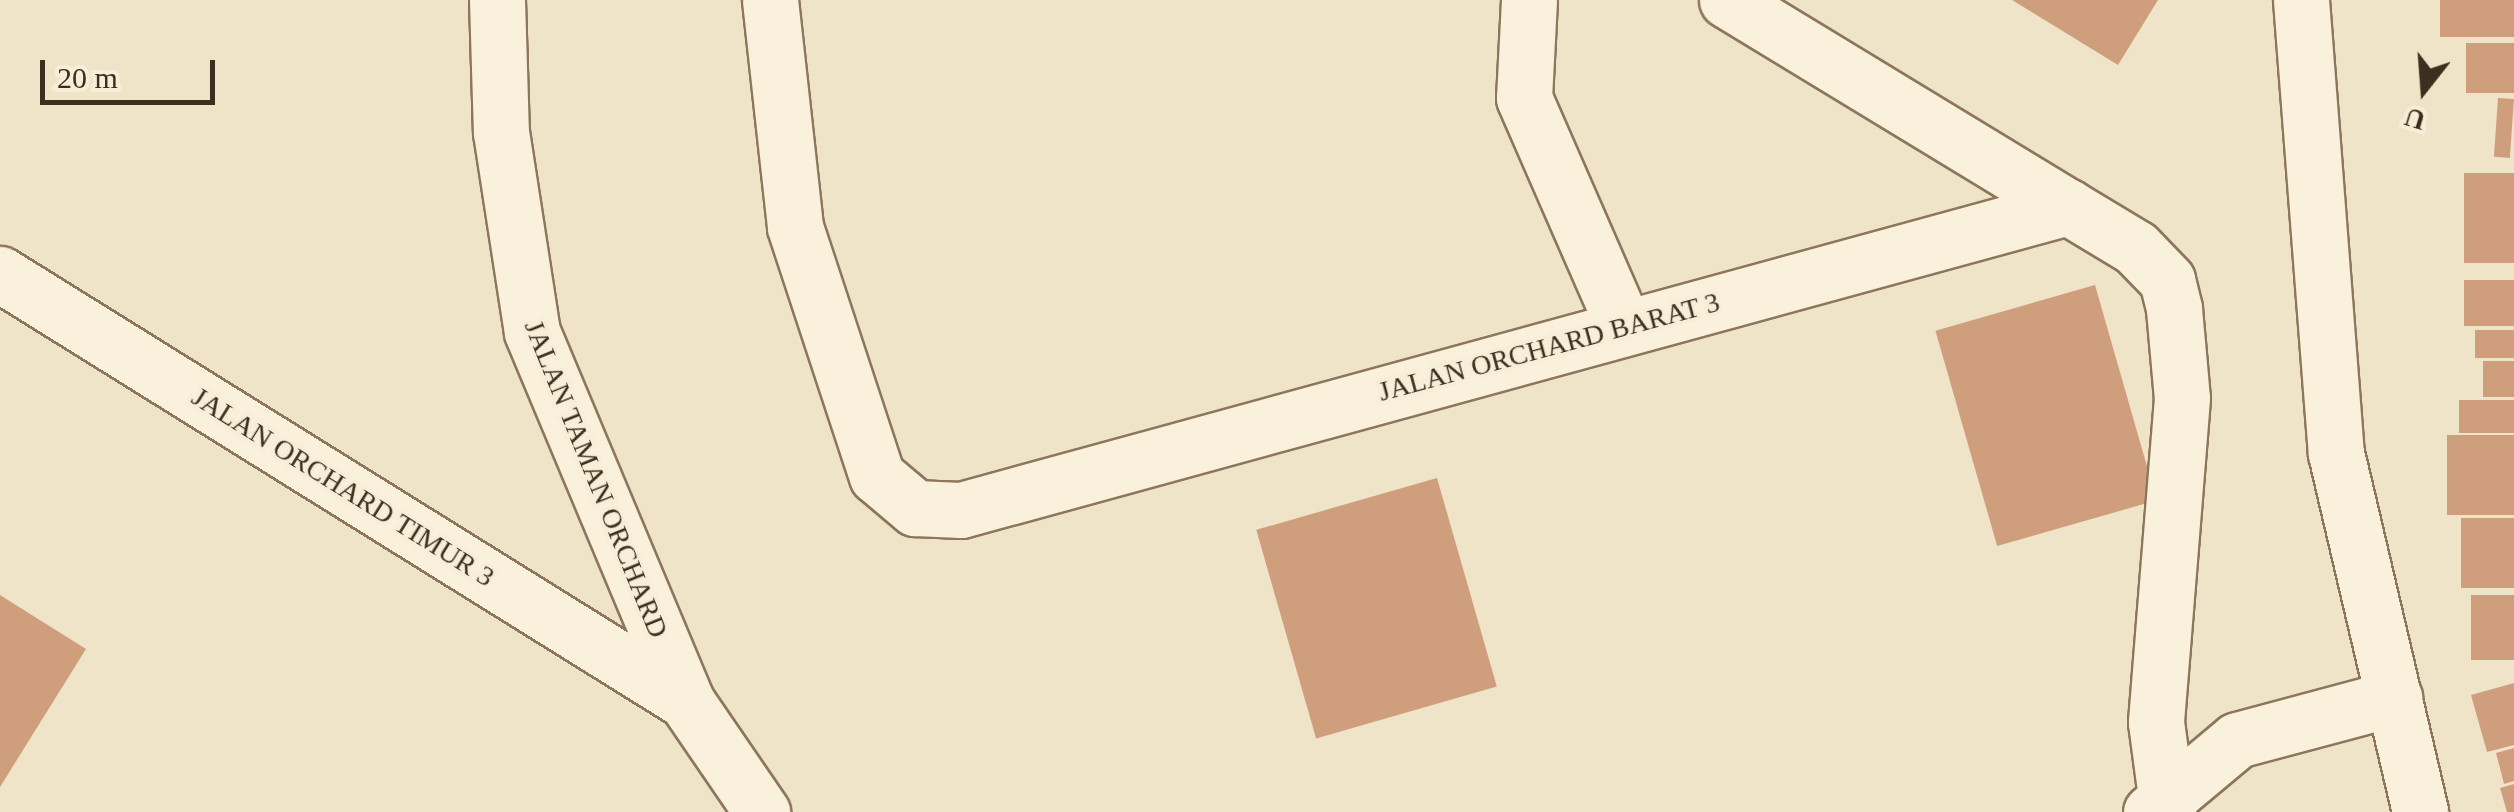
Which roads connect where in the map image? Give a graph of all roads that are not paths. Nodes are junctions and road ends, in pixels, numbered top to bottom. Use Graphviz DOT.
graph roads {
  1 [pos="497,0"];
  2 [pos="770,0"];
  3 [pos="1529,0"];
  4 [pos="1727,0"];
  5 [pos="2301,0"];
  6 [pos="2068,208"];
  7 [pos="0,274"];
  8 [pos="1623,325"];
  9 [pos="2394,698"];
  10 [pos="686,701"];
  11 [pos="2161,807"];
  12 [pos="762,812"];
  13 [pos="2420,812"];
  1 -- 10 [label="street, JALAN TAMAN ORCHARD"];
  2 -- 8 [label="street, JALAN ORCHARD BARAT 3"];
  3 -- 8 [label="street"];
  4 -- 6 [label="street"];
  5 -- 9 [label="street"];
  6 -- 8 [label="street, JALAN ORCHARD BARAT 3"];
  6 -- 11 [label="street"];
  7 -- 10 [label="street, JALAN ORCHARD TIMUR 3"];
  9 -- 11 [label="street"];
  9 -- 13 [label="street"];
  10 -- 12 [label="street, JALAN TAMAN ORCHARD"];
}
